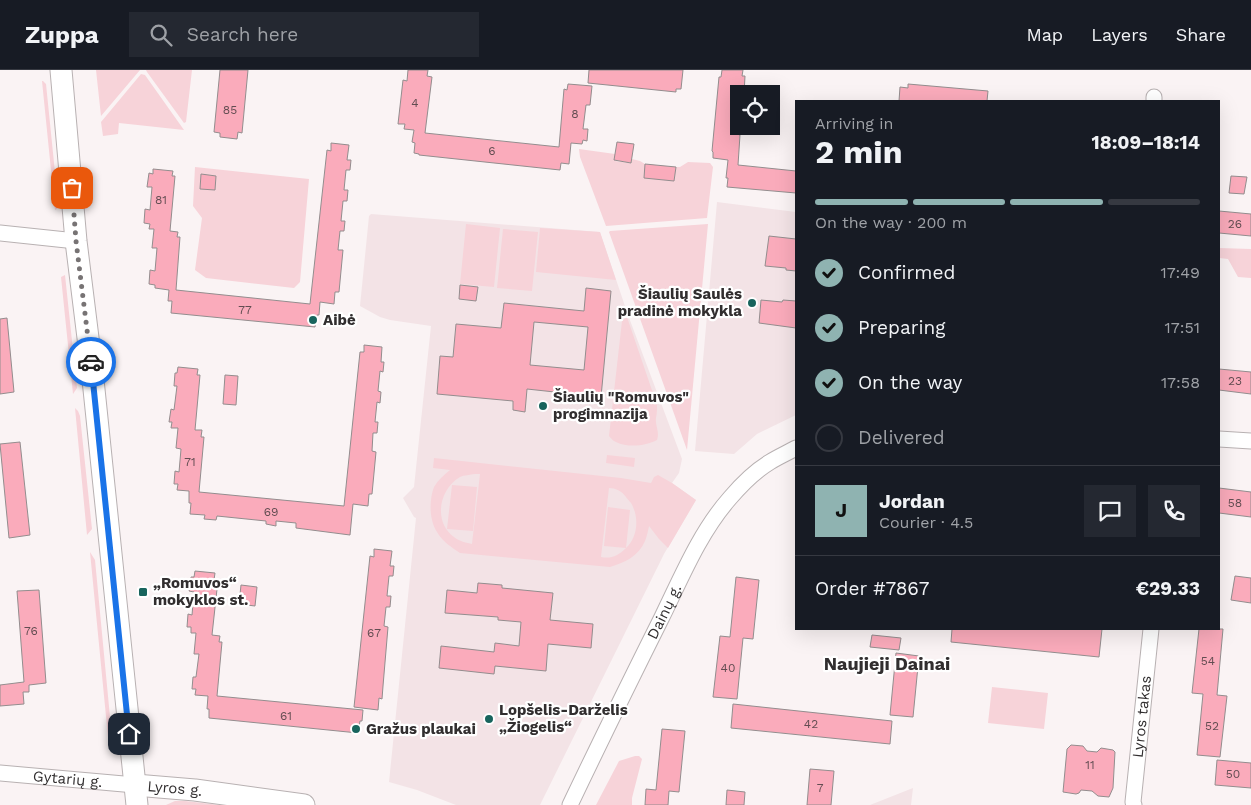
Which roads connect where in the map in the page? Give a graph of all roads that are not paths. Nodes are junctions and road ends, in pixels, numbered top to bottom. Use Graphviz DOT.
graph roads {
  1 [pos="61,70"];
  2 [pos="0,233"];
  3 [pos="76,241"];
  4 [pos="1220,439"];
  5 [pos="1251,441"];
  6 [pos="795,449"];
  7 [pos="1150,630"];
  8 [pos="0,773"];
  9 [pos="136,795"];
  10 [pos="304,805"];
  11 [pos="570,805"];
  12 [pos="1134,805"];
  1 -- 3 [label="main road"];
  2 -- 3 [label="street"];
  3 -- 9 [label="main road"];
  4 -- 5 [label="street"];
  6 -- 11 [label="street, Dainų g."];
  7 -- 12 [label="street, Lyros takas"];
  8 -- 9 [label="street, Gytarių g."];
  9 -- 10 [label="main road, Lyros g."];
}
